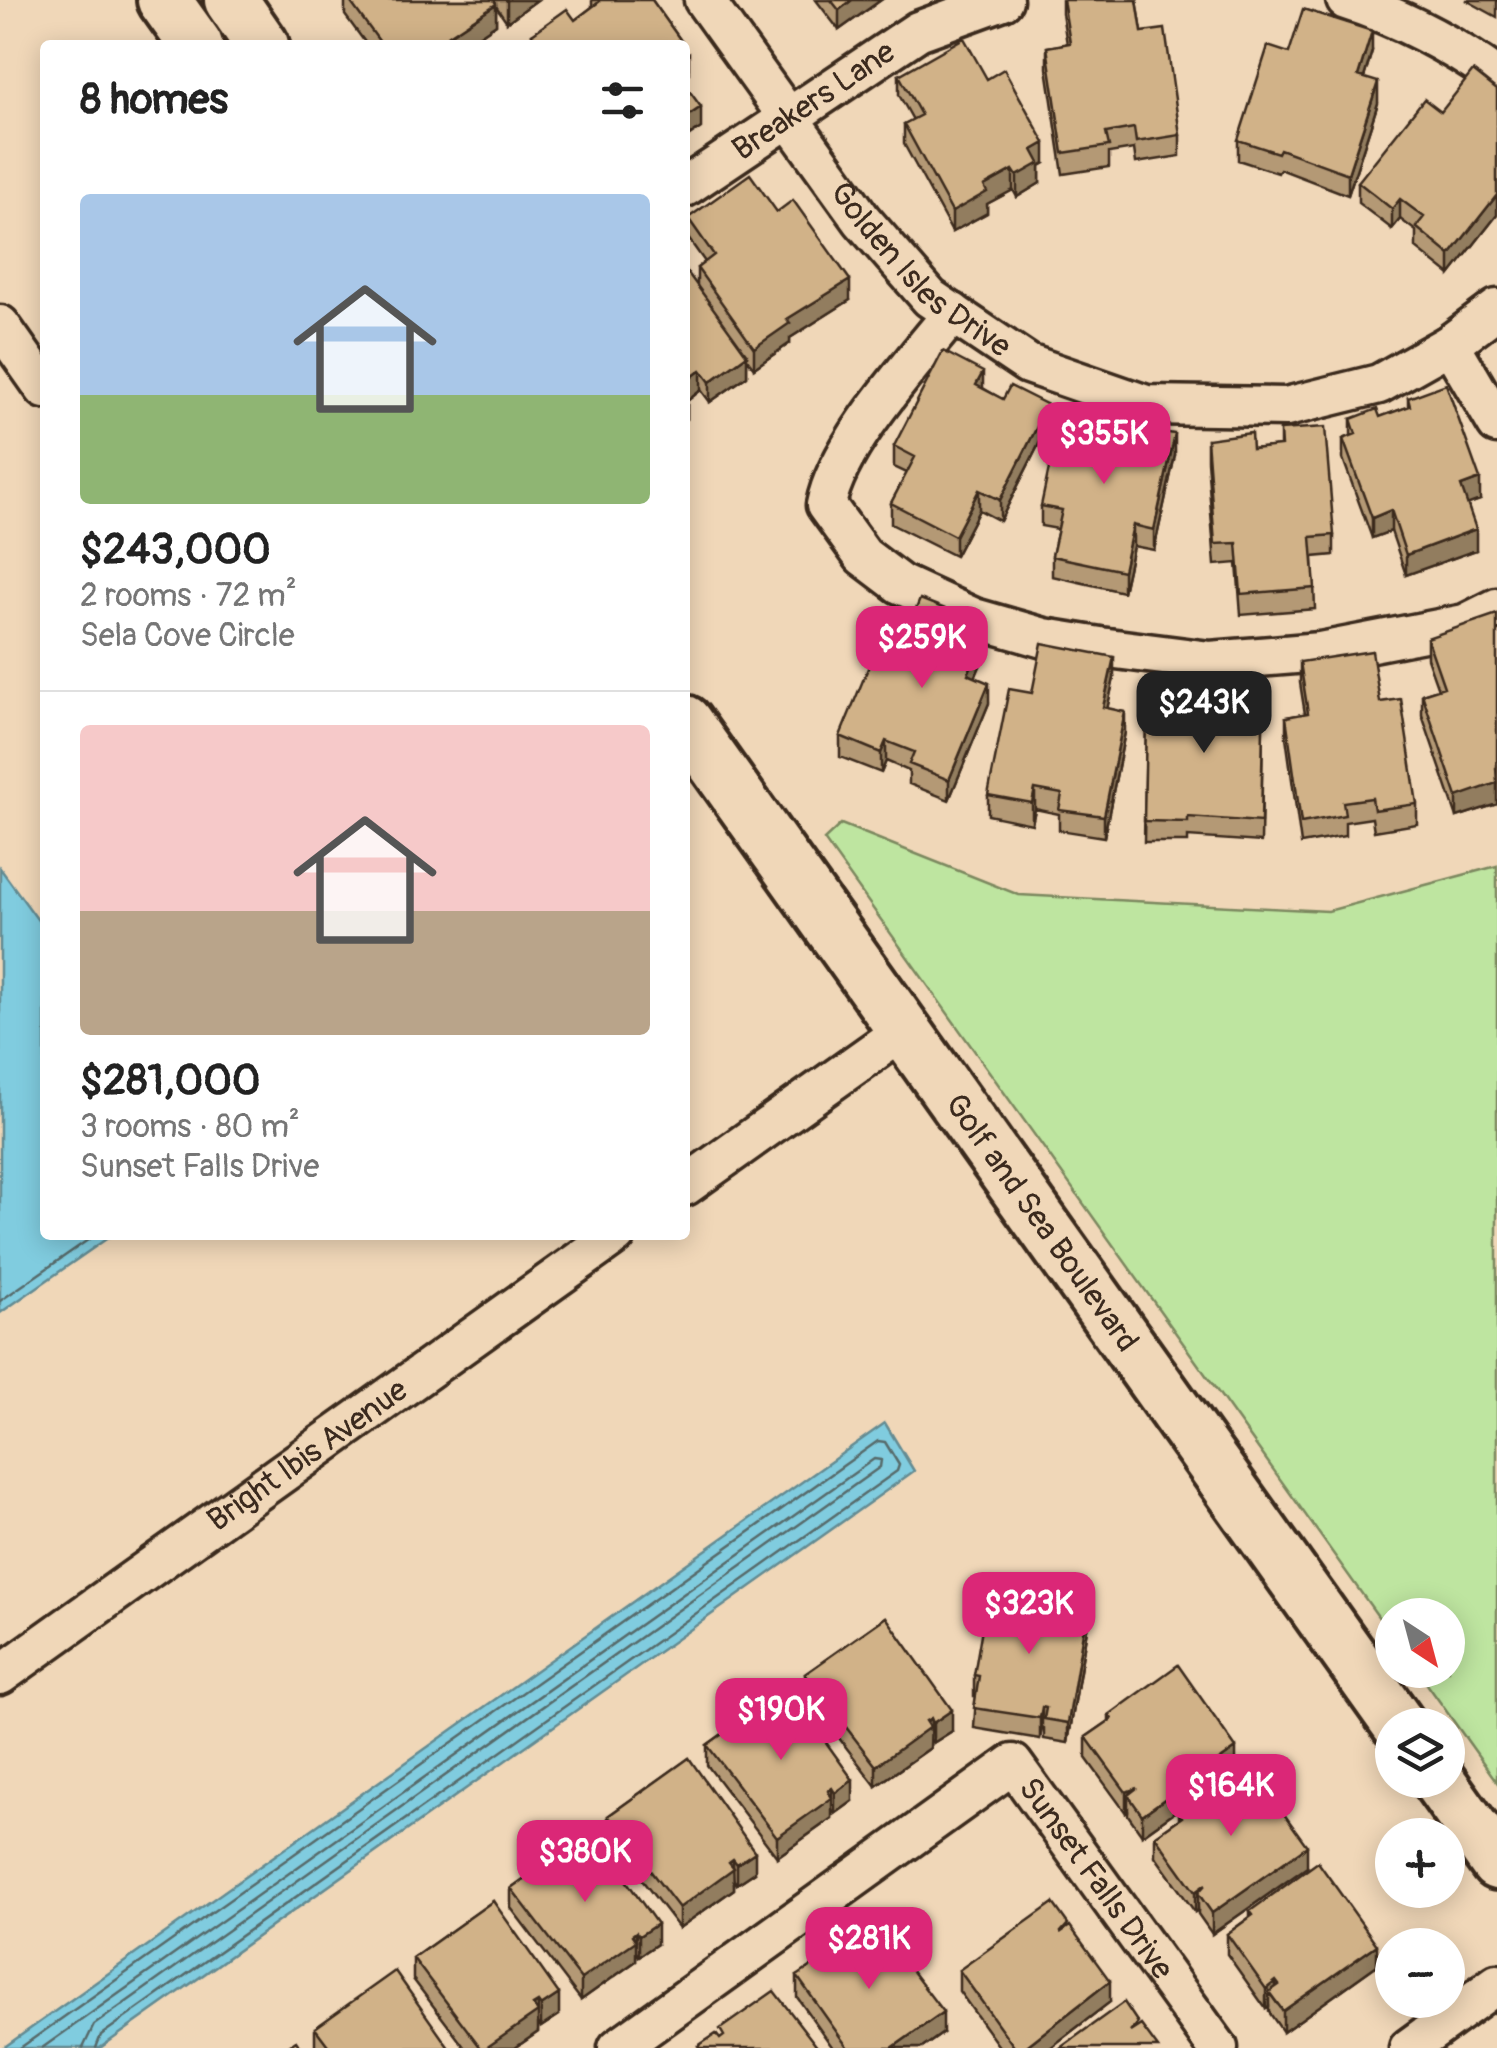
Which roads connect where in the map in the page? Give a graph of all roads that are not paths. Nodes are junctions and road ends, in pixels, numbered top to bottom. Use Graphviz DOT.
graph roads {
  1 [pos="164,0"];
  2 [pos="230,0"];
  3 [pos="704,0"];
  4 [pos="1003,0"];
  5 [pos="1346,0"];
  6 [pos="192,40"];
  7 [pos="258,40"];
  8 [pos="1497,77"];
  9 [pos="786,116"];
  10 [pos="690,183"];
  11 [pos="1497,309"];
  12 [pos="953,314"];
  13 [pos="0,325"];
  14 [pos="1450,344"];
  15 [pos="40,382"];
  16 [pos="1497,424"];
  17 [pos="1497,608"];
  18 [pos="690,729"];
  19 [pos="904,1030"];
  20 [pos="690,1182"];
  21 [pos="609,1240"];
  22 [pos="0,1675"];
  23 [pos="1387,1708"];
  24 [pos="1451,1798"];
  25 [pos="1497,1863"];
  26 [pos="1497,1984"];
  27 [pos="618,2048"];
  28 [pos="1218,2048"];
  29 [pos="1408,2048"];
  1 -- 6 [label="street"];
  2 -- 7 [label="street"];
  3 -- 9 [label="street, Golden Isles Drive"];
  4 -- 9 [label="street, Breakers Lane"];
  5 -- 8 [label="street"];
  9 -- 10 [label="street, Breakers Lane"];
  9 -- 12 [label="street, Golden Isles Drive"];
  11 -- 14 [label="street, Golden Isles Drive"];
  12 -- 14 [label="street, Golden Isles Drive"];
  12 -- 17 [label="street"];
  13 -- 15 [label="street"];
  14 -- 16 [label="street"];
  18 -- 19 [label="street, Golf and Sea Boulevard"];
  19 -- 20 [label="street"];
  19 -- 23 [label="street, Golf and Sea Boulevard"];
  21 -- 22 [label="street, Bright Ibis Avenue"];
  24 -- 25 [label="street"];
  26 -- 29 [label="street"];
  27 -- 28 [label="street, Sunset Falls Drive"];
}
